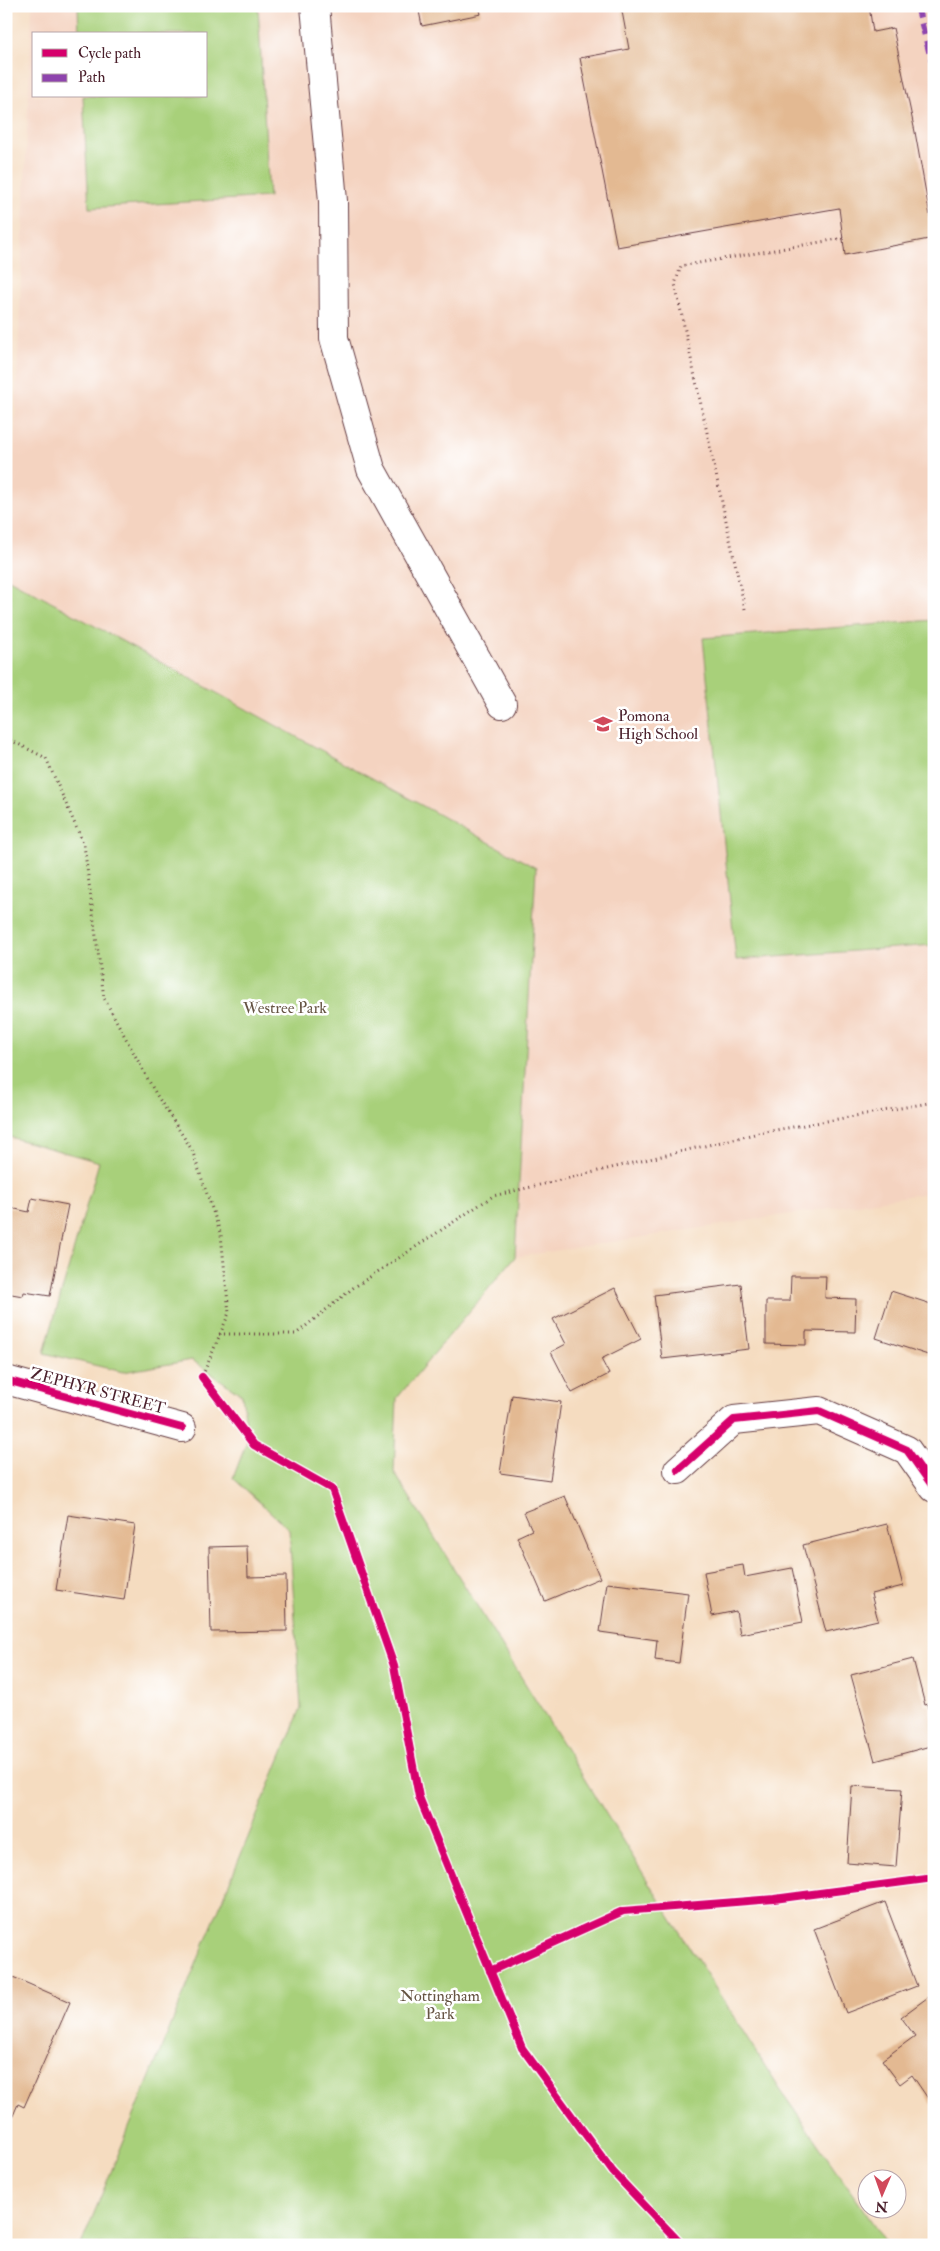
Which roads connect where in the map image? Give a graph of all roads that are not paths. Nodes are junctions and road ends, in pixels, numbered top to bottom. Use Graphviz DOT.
graph roads {
  1 [pos="315,6"];
  2 [pos="502,704"];
  3 [pos="6,1380"];
  4 [pos="182,1428"];
  5 [pos="678,1470"];
  6 [pos="934,1488"];
  1 -- 2 [label="street"];
  3 -- 4 [label="street, ZEPHYR STREET"];
  5 -- 6 [label="street"];
}
